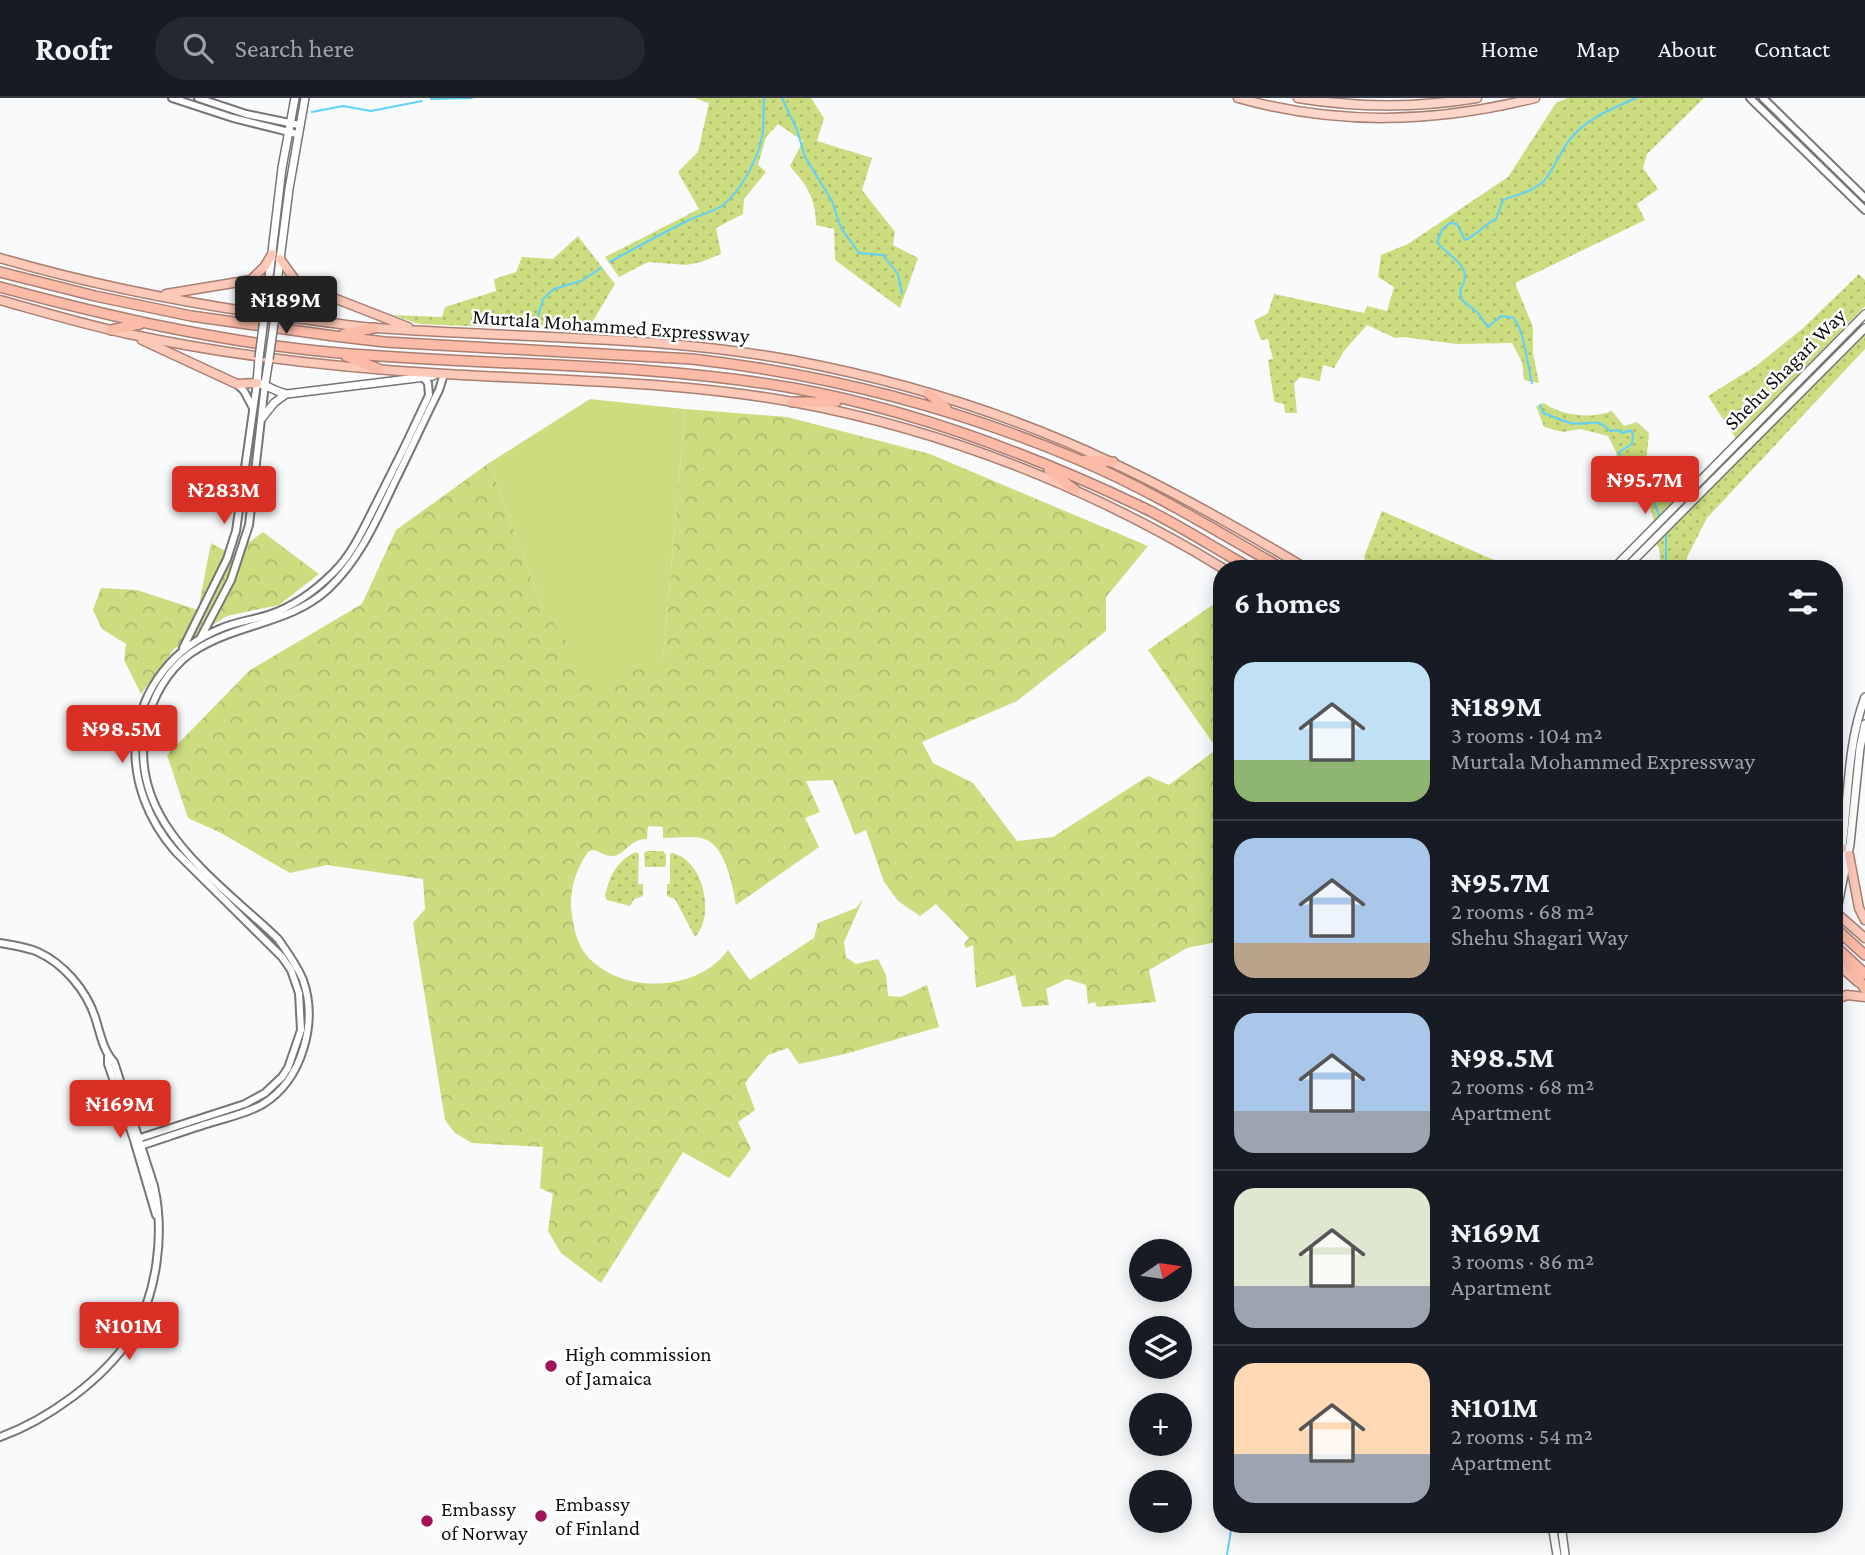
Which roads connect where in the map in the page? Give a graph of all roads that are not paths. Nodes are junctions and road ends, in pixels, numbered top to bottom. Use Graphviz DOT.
graph roads {
  1 [pos="172,98"];
  2 [pos="198,98"];
  3 [pos="295,98"];
  4 [pos="305,98"];
  5 [pos="1238,98"];
  6 [pos="1298,98"];
  7 [pos="1477,98"];
  8 [pos="1535,98"];
  9 [pos="1750,98"];
  10 [pos="1762,98"];
  11 [pos="288,127"];
  12 [pos="298,129"];
  13 [pos="1865,198"];
  14 [pos="1865,210"];
  15 [pos="272,254"];
  16 [pos="0,258"];
  17 [pos="280,259"];
  18 [pos="0,272"];
  19 [pos="251,280"];
  20 [pos="298,284"];
  21 [pos="268,286"];
  22 [pos="0,287"];
  23 [pos="276,291"];
  24 [pos="149,295"];
  25 [pos="0,300"];
  26 [pos="1865,314"];
  27 [pos="145,323"];
  28 [pos="373,328"];
  29 [pos="1865,328"];
  30 [pos="414,329"];
  31 [pos="111,330"];
  32 [pos="130,334"];
  33 [pos="334,336"];
  34 [pos="338,353"];
  35 [pos="379,369"];
  36 [pos="421,374"];
  37 [pos="444,374"];
  38 [pos="237,384"];
  39 [pos="261,384"];
  40 [pos="928,393"];
  41 [pos="286,394"];
  42 [pos="792,402"];
  43 [pos="853,402"];
  44 [pos="253,408"];
  45 [pos="950,412"];
  46 [pos="262,418"];
  47 [pos="1077,459"];
  48 [pos="1037,460"];
  49 [pos="1113,462"];
  50 [pos="1075,490"];
  51 [pos="373,517"];
  52 [pos="1236,560"];
  53 [pos="1267,560"];
  54 [pos="1291,560"];
  55 [pos="1622,560"];
  56 [pos="1634,560"];
  57 [pos="1213,562"];
  58 [pos="200,639"];
  59 [pos="183,649"];
  60 [pos="196,649"];
  61 [pos="180,663"];
  62 [pos="1865,697"];
  63 [pos="1865,724"];
  64 [pos="1845,852"];
  65 [pos="1843,859"];
  66 [pos="1843,864"];
  67 [pos="1843,915"];
  68 [pos="1865,920"];
  69 [pos="1843,935"];
  70 [pos="1865,938"];
  71 [pos="0,943"];
  72 [pos="1843,954"];
  73 [pos="1865,955"];
  74 [pos="1843,957"];
  75 [pos="1843,969"];
  76 [pos="1865,974"];
  77 [pos="1865,989"];
  78 [pos="1843,997"];
  79 [pos="1865,997"];
  80 [pos="138,1143"];
  81 [pos="0,1437"];
  82 [pos="1553,1533"];
  83 [pos="1562,1533"];
  84 [pos="1557,1555"];
  85 [pos="1565,1555"];
  1 -- 11 [label="street"];
  2 -- 11 [label="street"];
  3 -- 11 [label="main road"];
  4 -- 12 [label="main road"];
  5 -- 8 [label="main road"];
  6 -- 7 [label="main road"];
  9 -- 14 [label="street"];
  10 -- 13 [label="street"];
  11 -- 12 [label="street"];
  11 -- 15 [label="main road"];
  12 -- 17 [label="main road"];
  15 -- 19 [label="highway"];
  15 -- 21 [label="main road"];
  16 -- 24 [label="highway, Murtala Mohammed Expressway"];
  17 -- 20 [label="highway"];
  17 -- 23 [label="main road"];
  18 -- 33 [label="highway, Murtala Mohammed Expressway"];
  19 -- 21 [label="highway"];
  19 -- 24 [label="highway"];
  20 -- 23 [label="highway"];
  20 -- 30 [label="highway"];
  21 -- 23 [label="highway"];
  21 -- 39 [label="main road, bridge"];
  22 -- 27 [label="highway, Murtala Mohammed Expressway"];
  23 -- 39 [label="main road, bridge"];
  24 -- 28 [label="highway, Murtala Mohammed Expressway"];
  25 -- 31 [label="highway"];
  26 -- 55 [label="main road, Shehu Shagari Way"];
  27 -- 31 [label="highway"];
  27 -- 34 [label="highway, Murtala Mohammed Expressway"];
  28 -- 30 [label="highway, Murtala Mohammed Expressway"];
  28 -- 33 [label="highway"];
  29 -- 56 [label="main road, Shehu Shagari Way"];
  30 -- 40 [label="highway, Murtala Mohammed Expressway"];
  31 -- 32 [label="highway"];
  32 -- 35 [label="highway"];
  32 -- 38 [label="highway"];
  33 -- 45 [label="highway, Murtala Mohammed Expressway"];
  34 -- 35 [label="highway"];
  34 -- 43 [label="highway, Murtala Mohammed Expressway"];
  35 -- 36 [label="highway"];
  36 -- 37 [label="highway"];
  36 -- 41 [label="main road"];
  36 -- 51 [label="street"];
  37 -- 42 [label="highway"];
  37 -- 51 [label="street"];
  38 -- 39 [label="highway"];
  38 -- 44 [label="street"];
  39 -- 41 [label="main road"];
  39 -- 44 [label="street"];
  39 -- 46 [label="street"];
  40 -- 45 [label="highway"];
  40 -- 49 [label="highway, Murtala Mohammed Expressway"];
  41 -- 46 [label="main road"];
  42 -- 43 [label="highway"];
  42 -- 50 [label="highway"];
  43 -- 48 [label="highway, Murtala Mohammed Expressway"];
  44 -- 59 [label="street"];
  45 -- 47 [label="highway, Murtala Mohammed Expressway"];
  46 -- 58 [label="street"];
  47 -- 49 [label="highway"];
  47 -- 53 [label="highway, Murtala Mohammed Expressway"];
  48 -- 50 [label="highway"];
  48 -- 52 [label="highway, Murtala Mohammed Expressway"];
  49 -- 54 [label="highway, Murtala Mohammed Expressway"];
  50 -- 57 [label="highway"];
  51 -- 58 [label="street"];
  51 -- 60 [label="street"];
  58 -- 59 [label="street"];
  58 -- 60 [label="street"];
  59 -- 61 [label="street"];
  59 -- 80 [label="street"];
  60 -- 61 [label="street"];
  61 -- 80 [label="street"];
  62 -- 64 [label="main road"];
  63 -- 64 [label="main road"];
  64 -- 65 [label="main road"];
  64 -- 66 [label="main road"];
  64 -- 68 [label="highway"];
  67 -- 70 [label="highway"];
  69 -- 73 [label="highway"];
  71 -- 80 [label="street"];
  72 -- 76 [label="highway"];
  74 -- 77 [label="highway"];
  75 -- 77 [label="highway"];
  78 -- 79 [label="highway"];
  80 -- 81 [label="street"];
  82 -- 84 [label="main road"];
  83 -- 85 [label="main road"];
}
